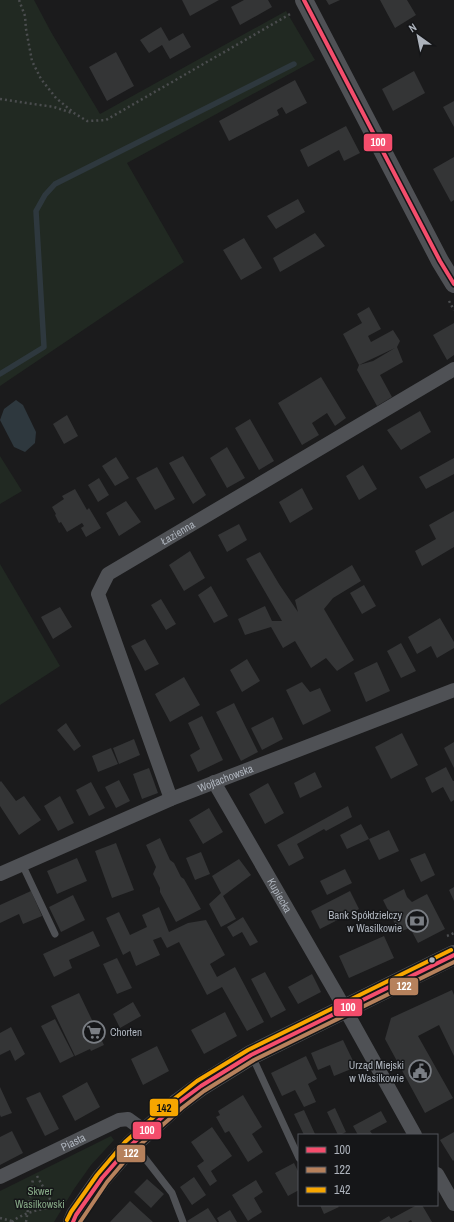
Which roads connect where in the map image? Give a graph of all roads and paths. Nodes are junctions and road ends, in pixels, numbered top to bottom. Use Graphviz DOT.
graph roads {
  1 [pos="19,0"];
  2 [pos="305,3"];
  3 [pos="0,99"];
  4 [pos="74,113"];
  5 [pos="454,284"];
  6 [pos="454,369"];
  7 [pos="454,690"];
  8 [pos="214,782"];
  9 [pos="171,799"];
  10 [pos="22,864"];
  11 [pos="0,874"];
  12 [pos="54,934"];
  13 [pos="454,955"];
  14 [pos="345,1010"];
  15 [pos="251,1055"];
  16 [pos="146,1132"];
  17 [pos="414,1134"];
  18 [pos="130,1146"];
  19 [pos="298,1156"];
  20 [pos="438,1176"];
  21 [pos="0,1177"];
  22 [pos="454,1204"];
  23 [pos="59,1206"];
  24 [pos="28,1214"];
  25 [pos="69,1216"];
  26 [pos="0,1218"];
  27 [pos="12,1222"];
  28 [pos="26,1222"];
  29 [pos="183,1222"];
  1 -- 4 [label="path"];
  2 -- 4 [label="path"];
  2 -- 5 [label="street"];
  3 -- 4 [label="path"];
  6 -- 9 [label="street, Łazienna"];
  7 -- 8 [label="street, Wojtachowska"];
  8 -- 9 [label="street, Wojtachowska"];
  8 -- 14 [label="street, Kupiecka"];
  9 -- 10 [label="street, Wojtachowska"];
  10 -- 11 [label="street, Wojtachowska"];
  10 -- 12 [label="lane"];
  13 -- 14 [label="main road"];
  14 -- 15 [label="main road"];
  14 -- 17 [label="street, Kupiecka"];
  15 -- 16 [label="main road"];
  15 -- 19 [label="lane"];
  16 -- 18 [label="main road"];
  16 -- 21 [label="street, Piasta"];
  18 -- 25 [label="main road"];
  18 -- 29 [label="lane"];
  20 -- 22 [label="street"];
  23 -- 24 [label="path"];
  23 -- 24 [label="path"];
  23 -- 25 [label="path"];
  24 -- 27 [label="path"];
  24 -- 28 [label="path"];
  26 -- 27 [label="path"];
}
